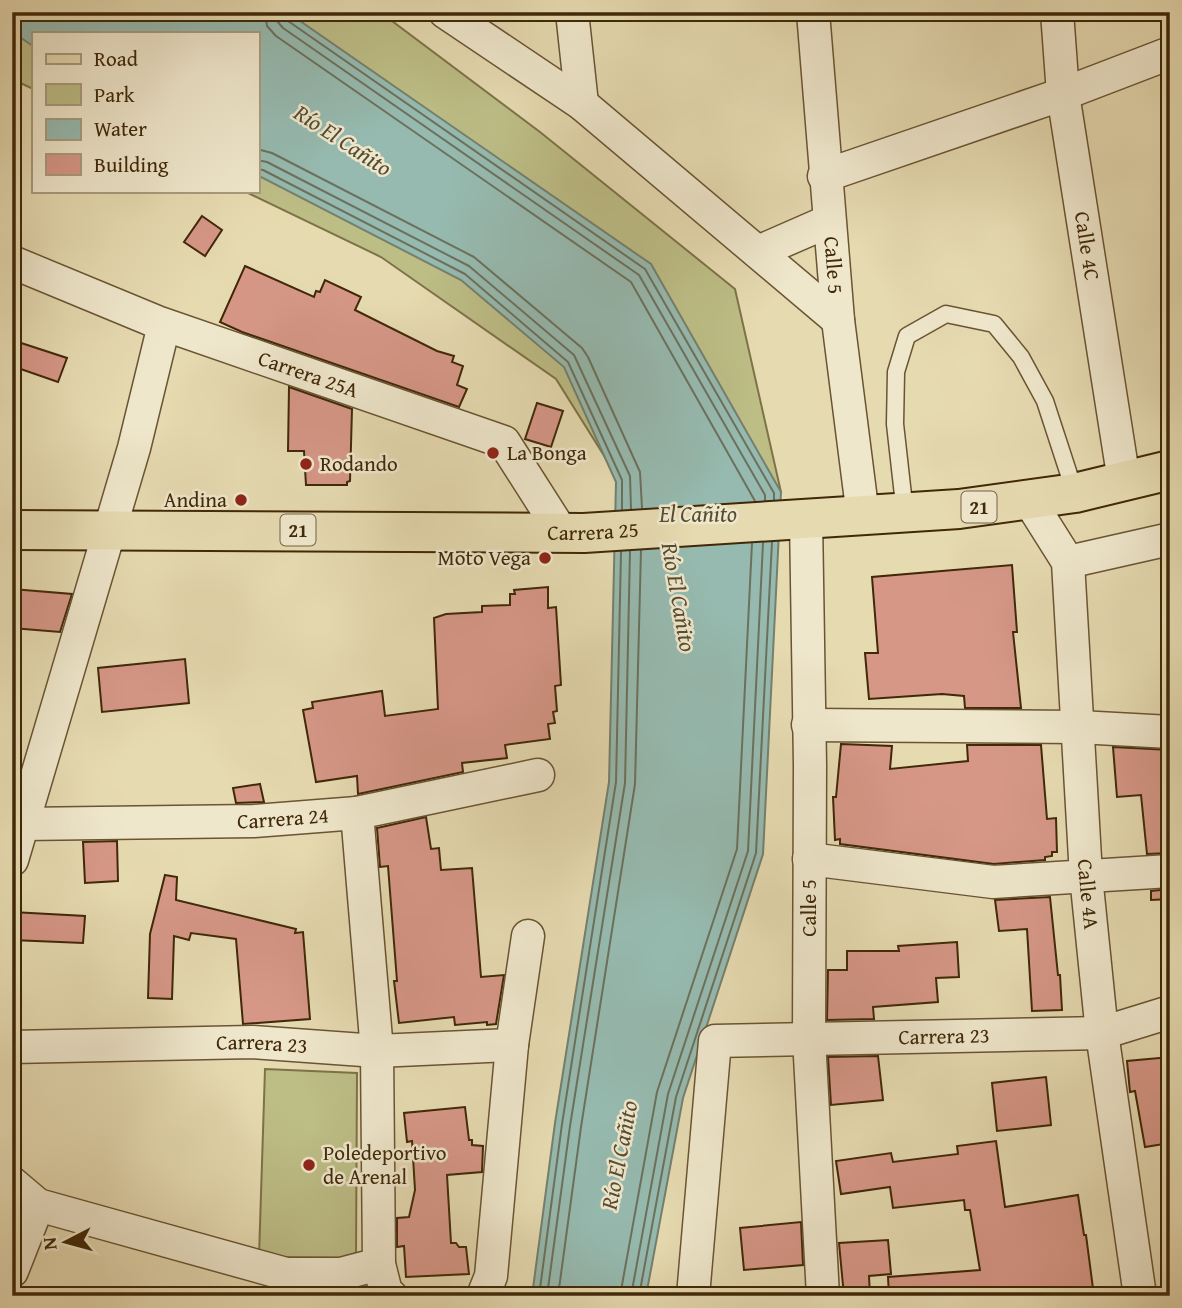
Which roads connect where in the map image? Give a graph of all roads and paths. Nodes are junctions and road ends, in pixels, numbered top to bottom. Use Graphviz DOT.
graph roads {
  1 [pos="444,12"];
  2 [pos="572,12"];
  3 [pos="813,12"];
  4 [pos="1057,12"];
  5 [pos="1170,53"];
  6 [pos="1063,94"];
  7 [pos="582,104"];
  8 [pos="824,176"];
  9 [pos="829,221"];
  10 [pos="758,252"];
  11 [pos="12,262"];
  12 [pos="838,320"];
  13 [pos="164,325"];
  14 [pos="1170,470"];
  15 [pos="1124,481"];
  16 [pos="1075,493"];
  17 [pos="1029,500"];
  18 [pos="905,513"];
  19 [pos="863,516"];
  20 [pos="796,520"];
  21 [pos="110,529"];
  22 [pos="12,530"];
  23 [pos="573,533"];
  24 [pos="1170,539"];
  25 [pos="1068,562"];
  26 [pos="808,725"];
  27 [pos="1079,727"];
  28 [pos="1170,732"];
  29 [pos="24,772"];
  30 [pos="538,775"];
  31 [pos="357,813"];
  32 [pos="22,824"];
  33 [pos="809,859"];
  34 [pos="12,860"];
  35 [pos="1170,871"];
  36 [pos="1086,876"];
  37 [pos="528,936"];
  38 [pos="1170,1013"];
  39 [pos="1102,1033"];
  40 [pos="809,1038"];
  41 [pos="512,1045"];
  42 [pos="12,1047"];
  43 [pos="377,1051"];
  44 [pos="12,1183"];
  45 [pos="38,1205"];
  46 [pos="379,1264"];
  47 [pos="12,1271"];
  48 [pos="487,1286"];
  49 [pos="391,1296"];
  50 [pos="694,1296"];
  51 [pos="823,1296"];
  52 [pos="1140,1296"];
  1 -- 7 [label="street"];
  2 -- 7 [label="street"];
  3 -- 8 [label="street, Calle 5"];
  4 -- 6 [label="street, Calle 4C"];
  5 -- 6 [label="street"];
  6 -- 8 [label="street"];
  6 -- 15 [label="street, Calle 4C"];
  7 -- 10 [label="street"];
  8 -- 9 [label="street, Calle 5"];
  9 -- 10 [label="street"];
  9 -- 12 [label="street, Calle 5"];
  10 -- 12 [label="street"];
  11 -- 13 [label="street, Carrera 25A"];
  12 -- 19 [label="street, Calle 5"];
  13 -- 21 [label="street"];
  13 -- 23 [label="street, Carrera 25A"];
  14 -- 15 [label="main road, Carrera 25 / 21"];
  15 -- 16 [label="main road, Carrera 25 / 21"];
  16 -- 17 [label="main road, Carrera 25 / 21"];
  16 -- 18 [label="lane"];
  17 -- 18 [label="main road, Carrera 25 / 21"];
  17 -- 25 [label="street, Calle 4A"];
  18 -- 19 [label="main road, Carrera 25 / 21"];
  19 -- 20 [label="main road, Carrera 25 / 21"];
  20 -- 23 [label="main road, Carrera 25 / 21"];
  20 -- 26 [label="street, Calle 5"];
  21 -- 22 [label="main road, Carrera 25 / 21"];
  21 -- 23 [label="main road, Carrera 25 / 21"];
  21 -- 29 [label="street"];
  24 -- 25 [label="street"];
  25 -- 27 [label="street, Calle 4A"];
  26 -- 27 [label="street"];
  26 -- 33 [label="street, Calle 5"];
  27 -- 28 [label="street"];
  27 -- 36 [label="street, Calle 4A"];
  29 -- 32 [label="street"];
  30 -- 31 [label="street, Carrera 24"];
  31 -- 32 [label="street, Carrera 24"];
  31 -- 43 [label="street"];
  32 -- 34 [label="street"];
  33 -- 36 [label="street"];
  33 -- 40 [label="street, Calle 5"];
  35 -- 36 [label="street"];
  36 -- 39 [label="street, Calle 4A"];
  37 -- 41 [label="street"];
  38 -- 39 [label="street, Carrera 23"];
  39 -- 40 [label="street, Carrera 23"];
  39 -- 52 [label="street, Calle 4A"];
  40 -- 50 [label="street, Carrera 23"];
  40 -- 51 [label="street, Calle 5"];
  41 -- 43 [label="street, Carrera 23"];
  41 -- 48 [label="street"];
  42 -- 43 [label="street, Carrera 23"];
  43 -- 46 [label="street"];
  44 -- 45 [label="street"];
  45 -- 46 [label="street"];
  45 -- 47 [label="street"];
  46 -- 49 [label="street"];
}
